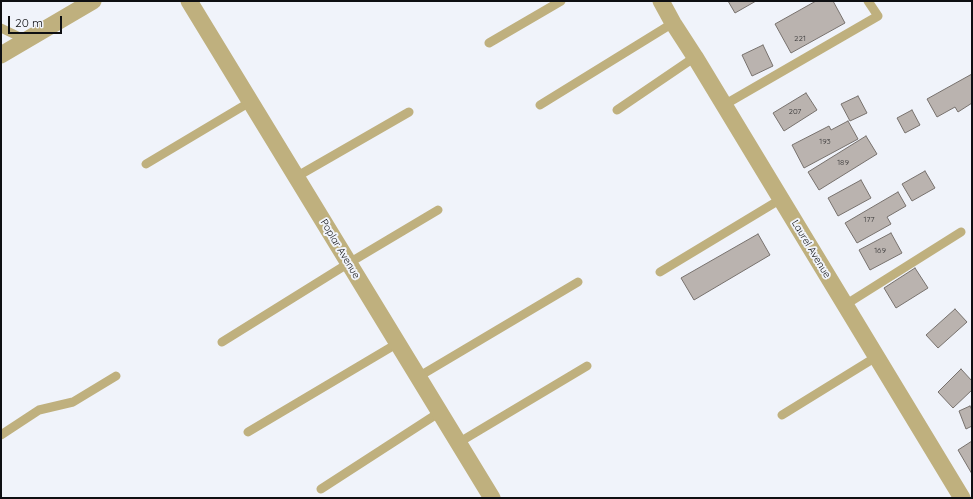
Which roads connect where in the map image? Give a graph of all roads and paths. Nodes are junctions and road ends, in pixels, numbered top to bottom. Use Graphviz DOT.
graph roads {
  1 [pos="93,1"];
  2 [pos="189,1"];
  3 [pos="561,1"];
  4 [pos="661,1"];
  5 [pos="868,1"];
  6 [pos="673,23"];
  7 [pos="1,28"];
  8 [pos="26,40"];
  9 [pos="489,43"];
  10 [pos="1,55"];
  11 [pos="695,57"];
  12 [pos="250,102"];
  13 [pos="540,105"];
  14 [pos="724,105"];
  15 [pos="617,110"];
  16 [pos="409,112"];
  17 [pos="146,164"];
  18 [pos="296,177"];
  19 [pos="781,199"];
  20 [pos="438,210"];
  21 [pos="961,232"];
  22 [pos="349,263"];
  23 [pos="660,272"];
  24 [pos="578,282"];
  25 [pos="845,305"];
  26 [pos="222,342"];
  27 [pos="398,343"];
  28 [pos="876,357"];
  29 [pos="587,366"];
  30 [pos="116,376"];
  31 [pos="418,377"];
  32 [pos="440,412"];
  33 [pos="782,415"];
  34 [pos="248,432"];
  35 [pos="1,435"];
  36 [pos="458,443"];
  37 [pos="321,489"];
  38 [pos="492,498"];
  39 [pos="962,498"];
  1 -- 8 [label="street"];
  2 -- 12 [label="street, Poplar Avenue"];
  3 -- 9 [label="lane"];
  4 -- 6 [label="street, Laurel Avenue"];
  5 -- 14 [label="lane"];
  6 -- 11 [label="street, Laurel Avenue"];
  6 -- 13 [label="lane"];
  7 -- 8 [label="lane"];
  8 -- 10 [label="street"];
  11 -- 14 [label="street, Laurel Avenue"];
  11 -- 15 [label="lane"];
  12 -- 17 [label="lane"];
  12 -- 18 [label="street, Poplar Avenue"];
  14 -- 19 [label="street, Laurel Avenue"];
  16 -- 18 [label="lane"];
  18 -- 22 [label="street, Poplar Avenue"];
  19 -- 23 [label="lane"];
  19 -- 25 [label="street, Laurel Avenue"];
  20 -- 22 [label="lane"];
  21 -- 25 [label="lane"];
  22 -- 26 [label="lane"];
  22 -- 27 [label="street, Poplar Avenue"];
  24 -- 31 [label="lane"];
  25 -- 28 [label="street, Laurel Avenue"];
  27 -- 31 [label="street, Poplar Avenue"];
  27 -- 34 [label="lane"];
  28 -- 33 [label="lane"];
  28 -- 39 [label="street, Laurel Avenue"];
  29 -- 36 [label="lane"];
  30 -- 35 [label="lane"];
  31 -- 32 [label="street, Poplar Avenue"];
  32 -- 36 [label="street, Poplar Avenue"];
  32 -- 37 [label="lane"];
  36 -- 38 [label="street, Poplar Avenue"];
}
